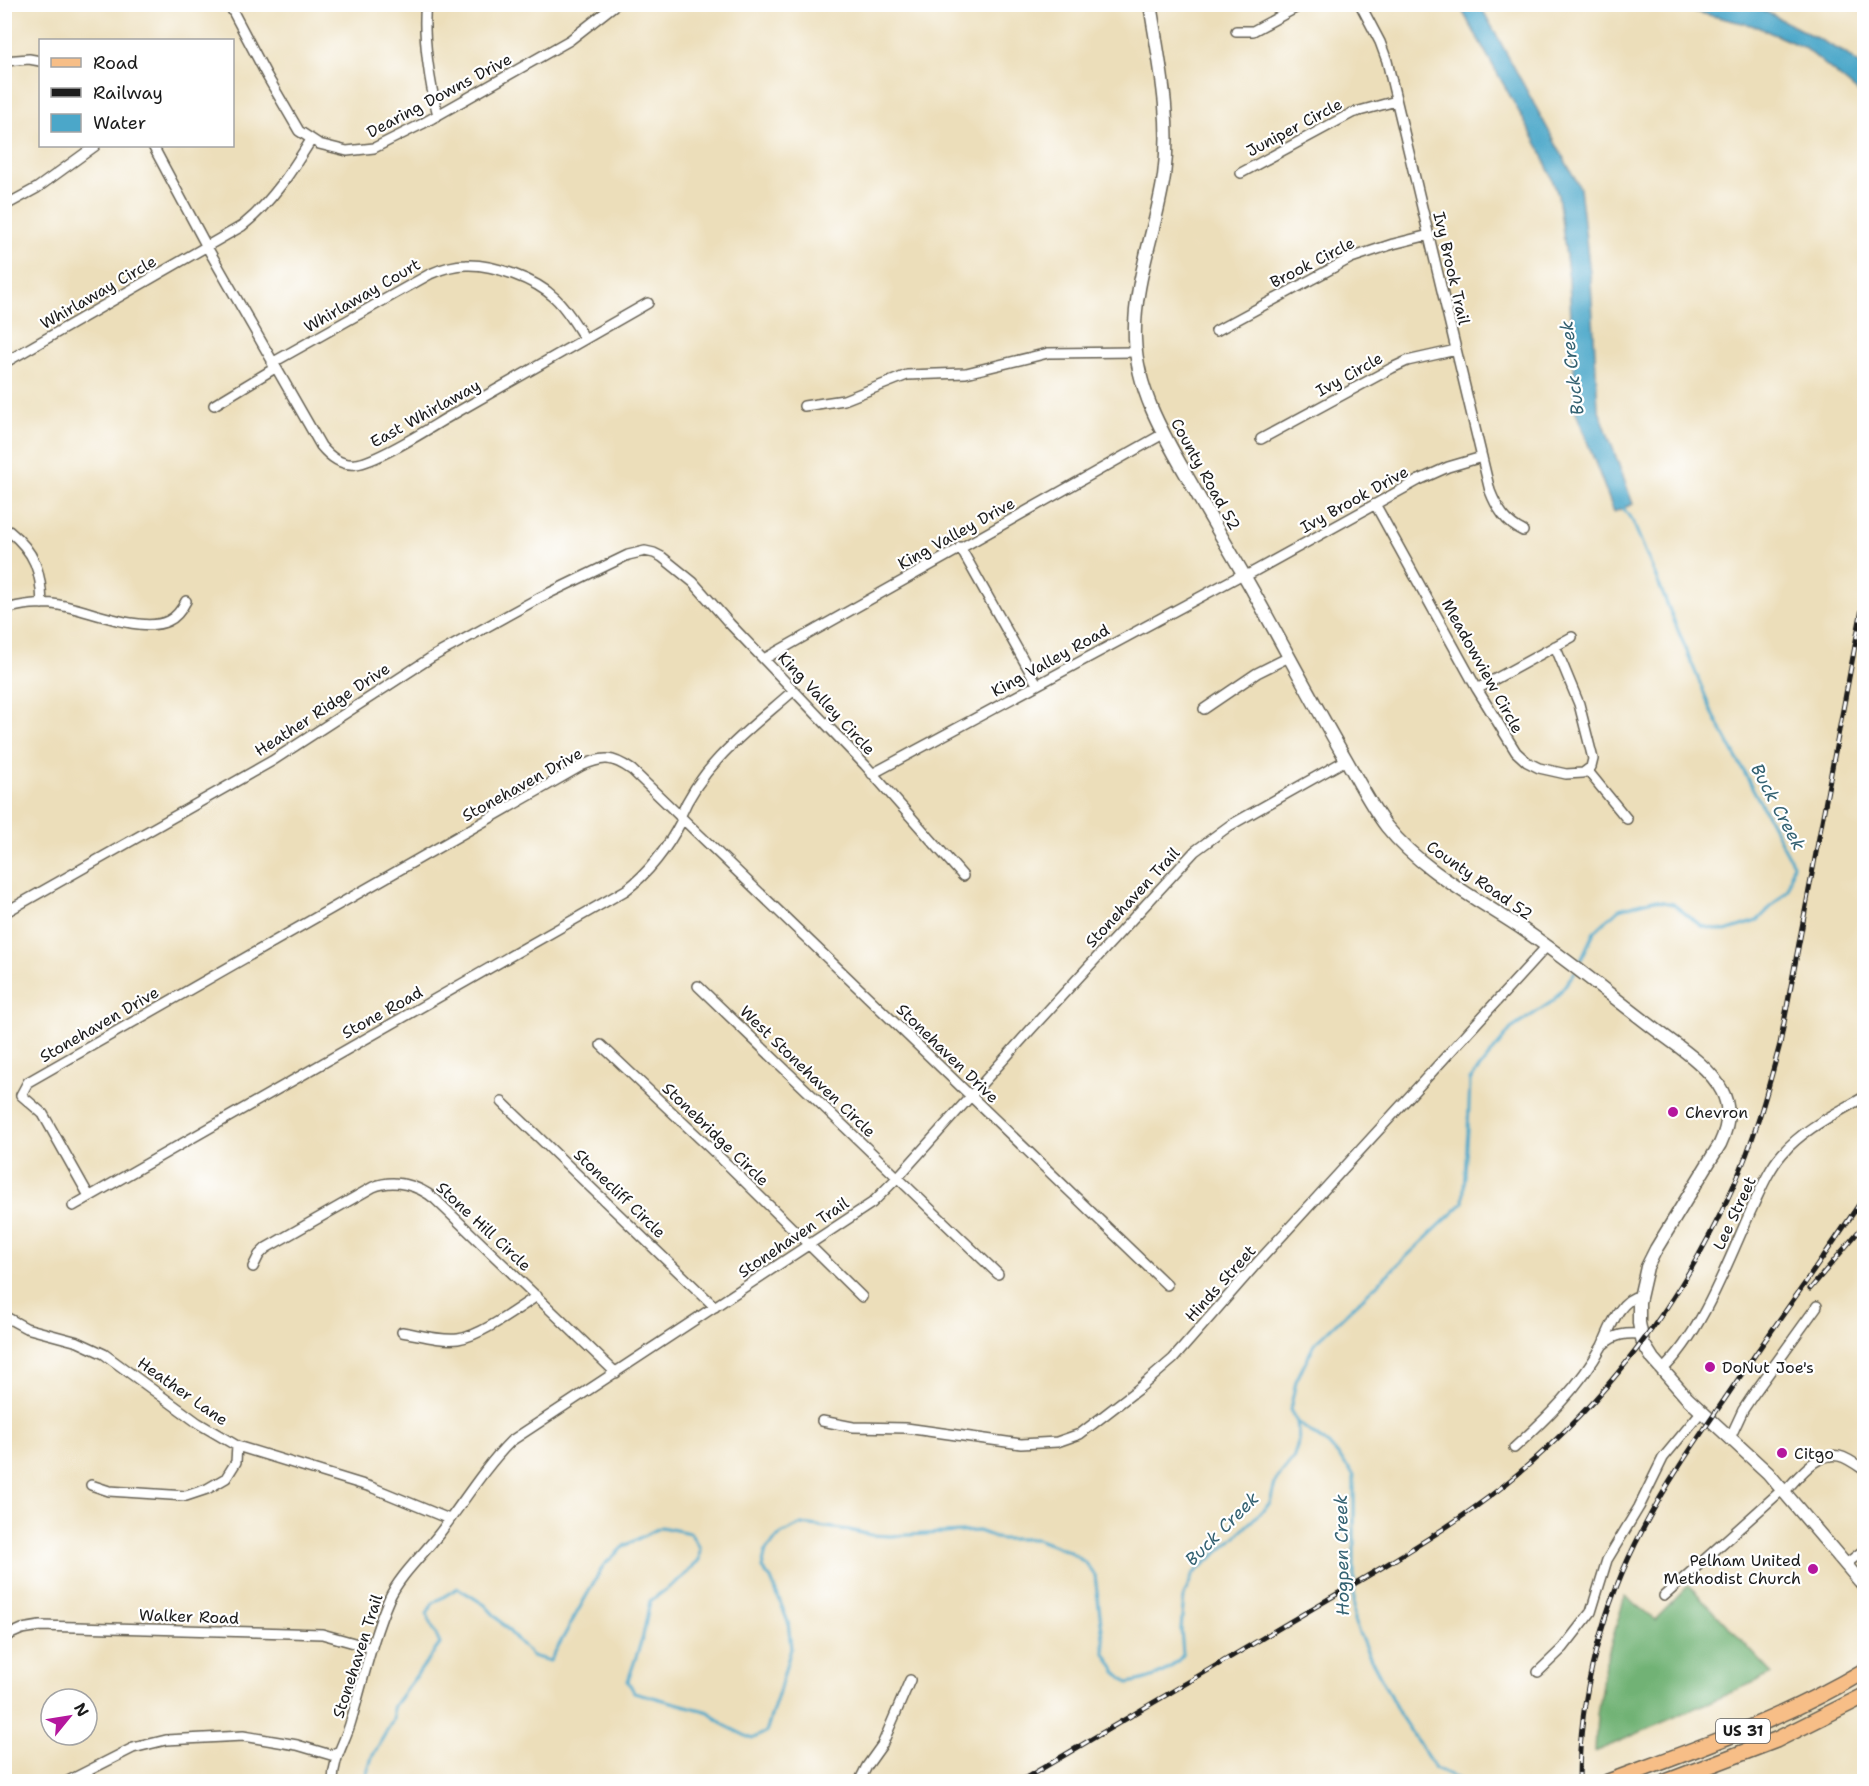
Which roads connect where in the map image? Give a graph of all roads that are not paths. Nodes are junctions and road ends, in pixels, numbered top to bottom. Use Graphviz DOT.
graph roads {
  1 [pos="229,4"];
  2 [pos="426,4"];
  3 [pos="616,4"];
  4 [pos="1150,4"];
  5 [pos="1303,4"];
  6 [pos="1360,4"];
  7 [pos="1236,31"];
  8 [pos="4,61"];
  9 [pos="39,61"];
  10 [pos="1396,101"];
  11 [pos="438,115"];
  12 [pos="311,140"];
  13 [pos="94,147"];
  14 [pos="154,147"];
  15 [pos="1241,173"];
  16 [pos="4,206"];
  17 [pos="1429,235"];
  18 [pos="207,247"];
  19 [pos="648,303"];
  20 [pos="1216,331"];
  21 [pos="585,339"];
  22 [pos="1456,350"];
  23 [pos="1136,352"];
  24 [pos="4,363"];
  25 [pos="274,366"];
  26 [pos="214,405"];
  27 [pos="804,405"];
  28 [pos="1163,434"];
  29 [pos="1261,440"];
  30 [pos="1482,458"];
  31 [pos="1376,504"];
  32 [pos="9,531"];
  33 [pos="1523,531"];
  34 [pos="960,547"];
  35 [pos="662,557"];
  36 [pos="1244,575"];
  37 [pos="186,601"];
  38 [pos="42,604"];
  39 [pos="4,610"];
  40 [pos="1572,637"];
  41 [pos="1555,646"];
  42 [pos="1289,657"];
  43 [pos="764,659"];
  44 [pos="1037,684"];
  45 [pos="1477,689"];
  46 [pos="793,691"];
  47 [pos="1204,709"];
  48 [pos="1346,760"];
  49 [pos="1587,770"];
  50 [pos="872,774"];
  51 [pos="681,819"];
  52 [pos="1627,819"];
  53 [pos="963,876"];
  54 [pos="4,913"];
  55 [pos="1547,946"];
  56 [pos="698,986"];
  57 [pos="601,1045"];
  58 [pos="1864,1096"];
  59 [pos="971,1097"];
  60 [pos="502,1102"];
  61 [pos="898,1177"];
  62 [pos="89,1196"];
  63 [pos="73,1206"];
  64 [pos="808,1246"];
  65 [pos="253,1268"];
  66 [pos="998,1274"];
  67 [pos="1167,1285"];
  68 [pos="537,1296"];
  69 [pos="1640,1296"];
  70 [pos="862,1297"];
  71 [pos="1816,1306"];
  72 [pos="716,1307"];
  73 [pos="4,1316"];
  74 [pos="402,1332"];
  75 [pos="1641,1334"];
  76 [pos="1601,1347"];
  77 [pos="1662,1370"];
  78 [pos="616,1373"];
  79 [pos="1701,1412"];
  80 [pos="822,1421"];
  81 [pos="1730,1438"];
  82 [pos="237,1446"];
  83 [pos="1514,1448"];
  84 [pos="1864,1470"];
  85 [pos="91,1485"];
  86 [pos="1784,1490"];
  87 [pos="449,1519"];
  88 [pos="1864,1550"];
  89 [pos="1846,1564"];
  90 [pos="1864,1586"];
  91 [pos="1664,1596"];
  92 [pos="4,1637"];
  93 [pos="372,1648"];
  94 [pos="1864,1671"];
  95 [pos="1538,1672"];
  96 [pos="910,1680"];
  97 [pos="1864,1696"];
  98 [pos="337,1752"];
  99 [pos="1665,1761"];
  100 [pos="1710,1765"];
  101 [pos="1612,1780"];
  102 [pos="1669,1781"];
  103 [pos="66,1782"];
  104 [pos="333,1782"];
  105 [pos="859,1782"];
  106 [pos="1693,1782"];
  1 -- 12 [label="street, Dearing Downs Drive"];
  2 -- 11 [label="street"];
  3 -- 11 [label="street, Dearing Downs Drive"];
  4 -- 23 [label="street, County Road 52"];
  5 -- 7 [label="street"];
  6 -- 10 [label="street, Ivy Brook Trail"];
  8 -- 9 [label="street"];
  10 -- 15 [label="street, Juniper Circle"];
  10 -- 17 [label="street, Ivy Brook Trail"];
  11 -- 12 [label="street, Dearing Downs Drive"];
  12 -- 18 [label="street, Whirlaway Circle"];
  13 -- 16 [label="street"];
  14 -- 18 [label="street"];
  17 -- 20 [label="street, Brook Circle"];
  17 -- 22 [label="street, Ivy Brook Trail"];
  18 -- 24 [label="street, Whirlaway Circle"];
  18 -- 25 [label="street, East Whirlaway"];
  19 -- 21 [label="street, East Whirlaway"];
  21 -- 25 [label="street, Whirlaway Court"];
  21 -- 25 [label="street, East Whirlaway"];
  22 -- 29 [label="street, Ivy Circle"];
  22 -- 30 [label="street, Ivy Brook Trail"];
  23 -- 27 [label="street"];
  23 -- 28 [label="street, County Road 52"];
  25 -- 26 [label="street, Whirlaway Court"];
  28 -- 34 [label="street, King Valley Drive"];
  28 -- 36 [label="street, County Road 52"];
  30 -- 31 [label="street, Ivy Brook Drive"];
  30 -- 33 [label="street, Ivy Brook Trail"];
  31 -- 36 [label="street, Ivy Brook Drive"];
  31 -- 45 [label="street, Meadowview Circle"];
  32 -- 38 [label="street"];
  34 -- 43 [label="street, King Valley Drive"];
  34 -- 44 [label="street"];
  35 -- 43 [label="street, King Valley Circle"];
  35 -- 54 [label="street, Heather Ridge Drive"];
  36 -- 42 [label="street, County Road 52"];
  36 -- 44 [label="street, King Valley Road"];
  37 -- 38 [label="street"];
  38 -- 39 [label="street"];
  40 -- 41 [label="street"];
  41 -- 45 [label="street"];
  41 -- 49 [label="street"];
  42 -- 47 [label="street"];
  42 -- 48 [label="street, County Road 52"];
  43 -- 46 [label="street, King Valley Circle"];
  44 -- 50 [label="street, King Valley Road"];
  45 -- 49 [label="street, Meadowview Circle"];
  46 -- 50 [label="street, King Valley Circle"];
  46 -- 51 [label="street, Stone Road"];
  48 -- 55 [label="street, County Road 52"];
  48 -- 59 [label="street, Stonehaven Trail"];
  49 -- 52 [label="street"];
  50 -- 53 [label="street, King Valley Circle"];
  51 -- 59 [label="street, Stonehaven Drive"];
  51 -- 62 [label="street, Stone Road"];
  51 -- 62 [label="street, Stonehaven Drive"];
  55 -- 69 [label="street, County Road 52"];
  55 -- 80 [label="street, Hinds Street"];
  56 -- 61 [label="street, West Stonehaven Circle"];
  57 -- 64 [label="street, Stonebridge Circle"];
  58 -- 77 [label="street, Lee Street"];
  59 -- 61 [label="street, Stonehaven Trail"];
  59 -- 67 [label="street, Stonehaven Drive"];
  60 -- 72 [label="street, Stonecliff Circle"];
  61 -- 64 [label="street, Stonehaven Trail"];
  61 -- 66 [label="street, West Stonehaven Circle"];
  62 -- 63 [label="street, Stone Road"];
  64 -- 70 [label="street, Stonebridge Circle"];
  64 -- 72 [label="street, Stonehaven Trail"];
  65 -- 68 [label="street, Stone Hill Circle"];
  68 -- 74 [label="street"];
  68 -- 78 [label="street, Stone Hill Circle"];
  69 -- 75 [label="street, County Road 52"];
  69 -- 76 [label="street"];
  71 -- 81 [label="street"];
  72 -- 78 [label="street, Stonehaven Trail"];
  73 -- 82 [label="street, Heather Lane"];
  75 -- 76 [label="street"];
  75 -- 77 [label="street, County Road 52"];
  76 -- 83 [label="street"];
  77 -- 79 [label="street, County Road 52"];
  78 -- 87 [label="street, Stonehaven Trail"];
  79 -- 81 [label="street, County Road 52"];
  79 -- 95 [label="street"];
  81 -- 86 [label="street, County Road 52"];
  82 -- 85 [label="street"];
  82 -- 87 [label="street, Heather Lane"];
  84 -- 86 [label="street"];
  86 -- 89 [label="street, County Road 52"];
  86 -- 91 [label="street"];
  87 -- 93 [label="street, Stonehaven Trail"];
  88 -- 89 [label="street"];
  89 -- 90 [label="street, County Road 52"];
  92 -- 93 [label="street, Walker Road"];
  93 -- 98 [label="street, Stonehaven Trail"];
  94 -- 99 [label="main road, US 31"];
  96 -- 105 [label="street"];
  97 -- 100 [label="main road, US 31"];
  98 -- 103 [label="street"];
  98 -- 104 [label="street, Stonehaven Trail"];
  99 -- 101 [label="main road, US 31"];
  99 -- 102 [label="street"];
  100 -- 102 [label="main road, US 31"];
  100 -- 106 [label="street"];
}
